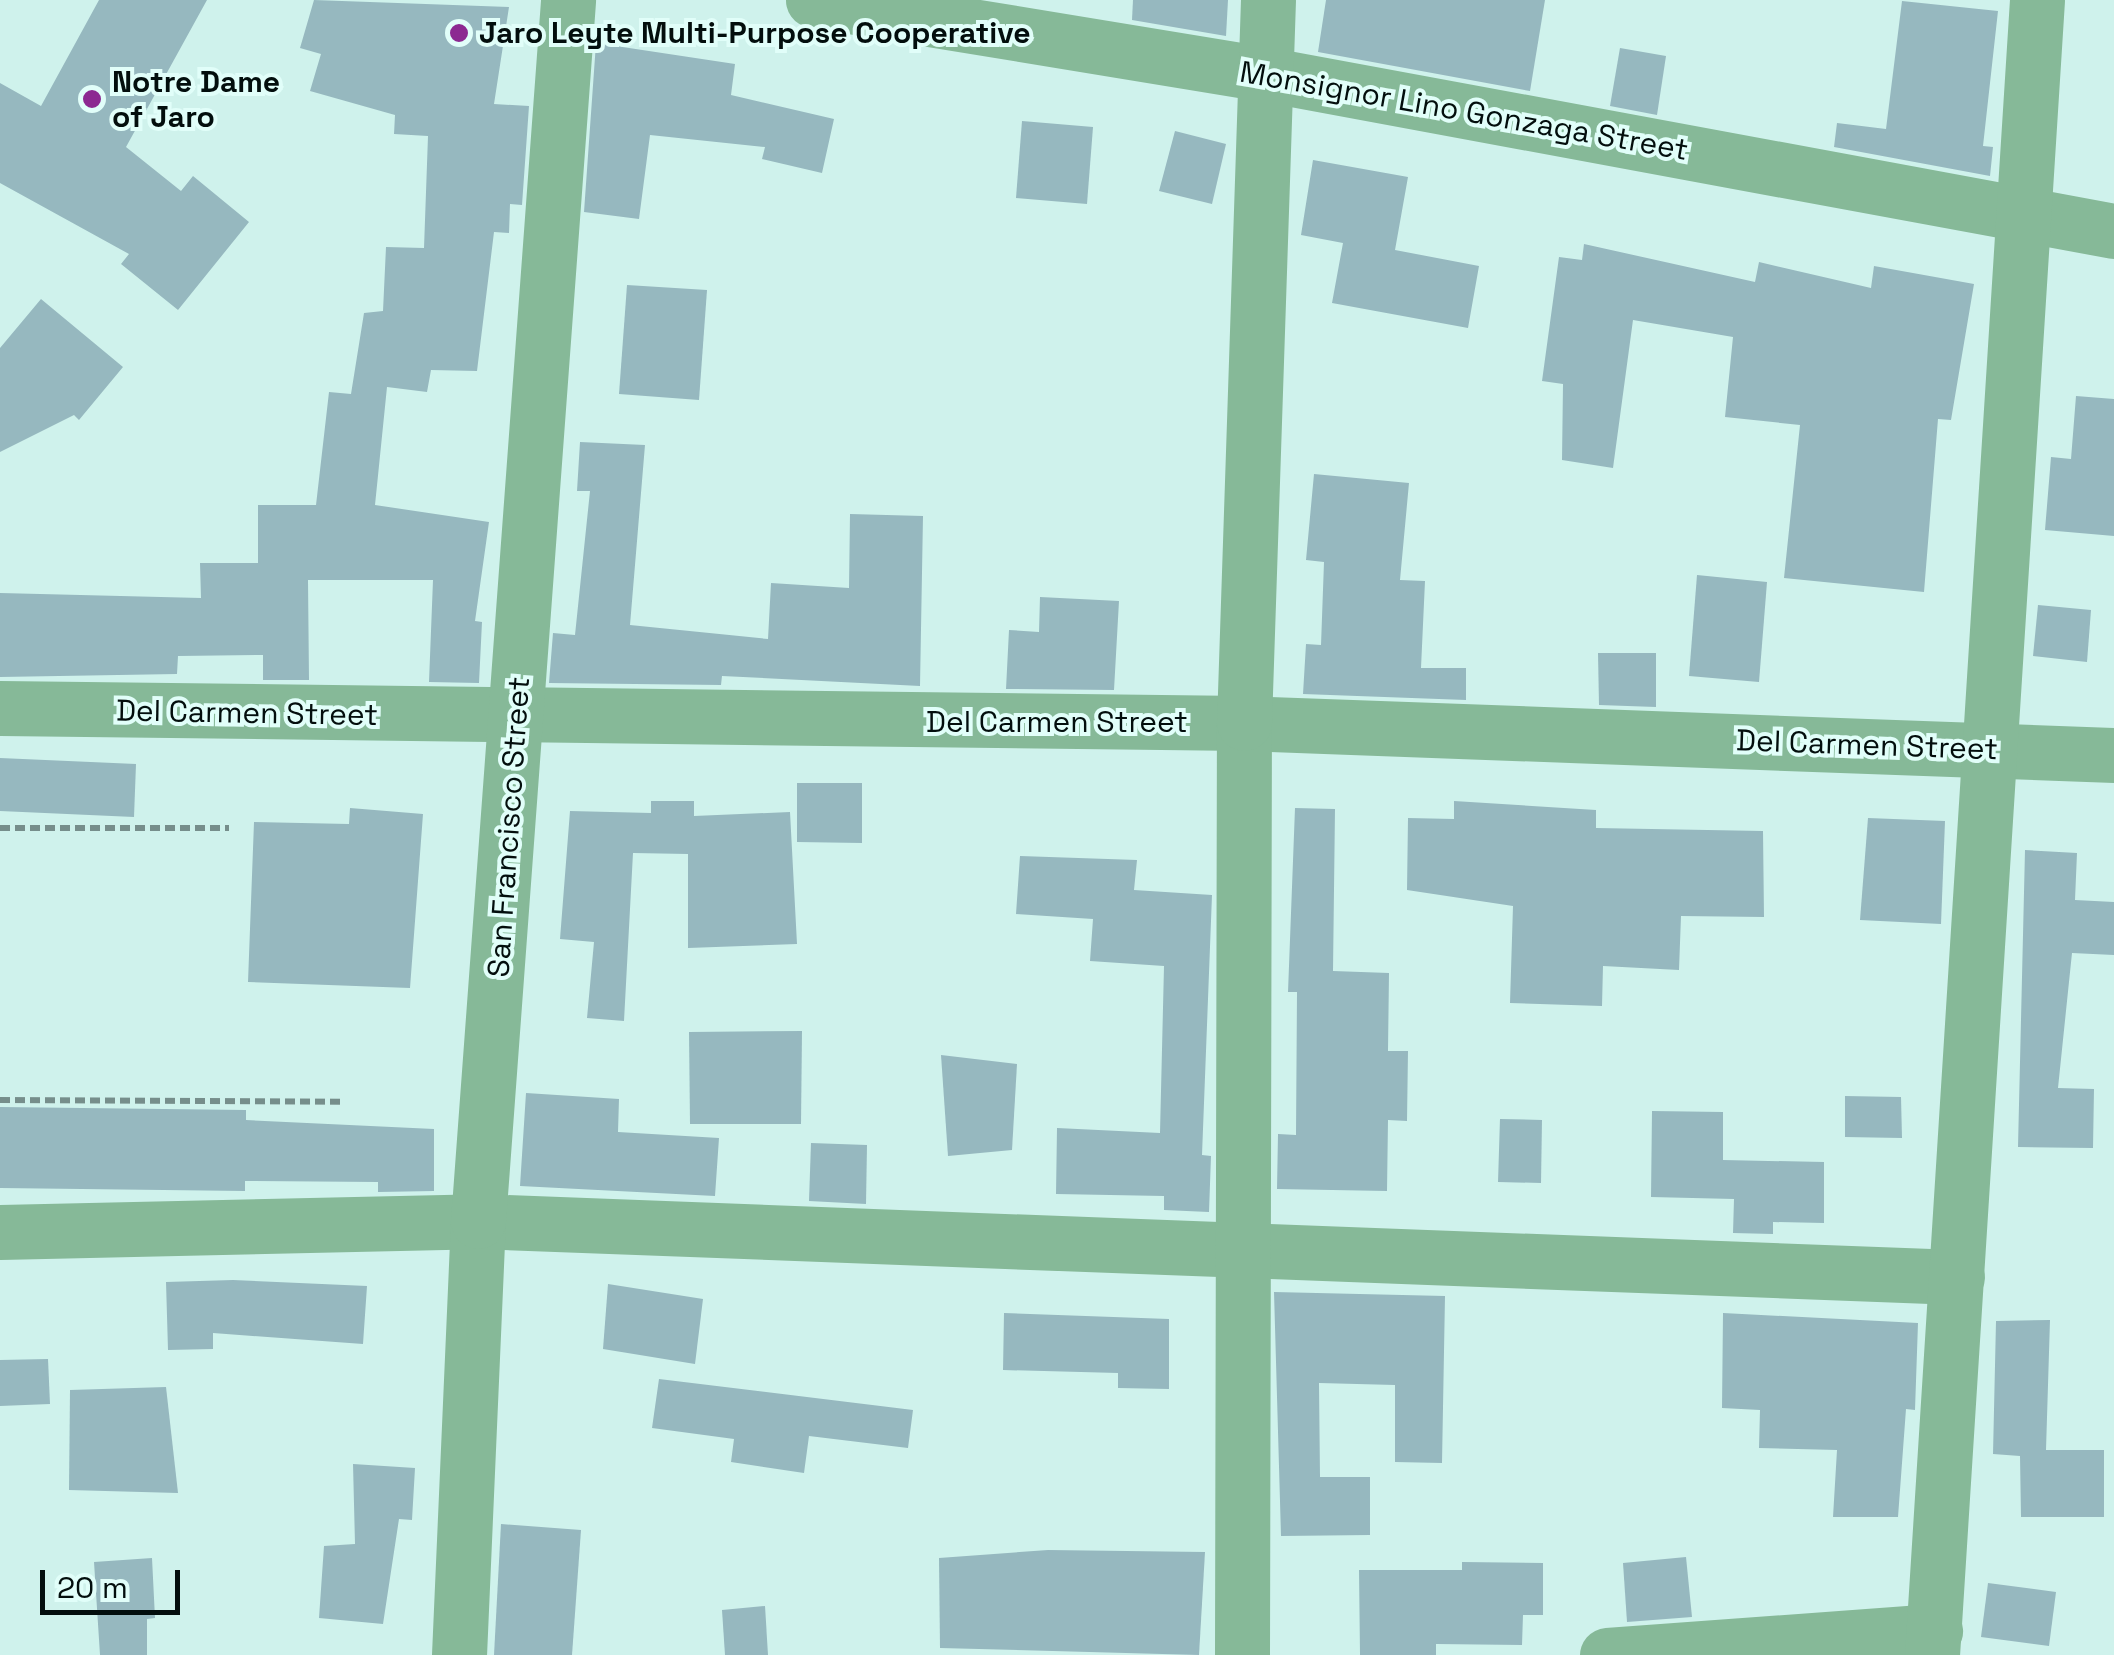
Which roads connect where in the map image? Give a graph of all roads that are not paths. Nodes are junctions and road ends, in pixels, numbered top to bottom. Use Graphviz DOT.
graph roads {
  1 [pos="568,0"];
  2 [pos="813,0"];
  3 [pos="1268,0"];
  4 [pos="2037,0"];
  5 [pos="1264,74"];
  6 [pos="2025,214"];
  7 [pos="2114,231"];
  8 [pos="0,708"];
  9 [pos="518,719"];
  10 [pos="1244,723"];
  11 [pos="1989,749"];
  12 [pos="2114,755"];
  13 [pos="478,1222"];
  14 [pos="0,1232"];
  15 [pos="1249,1254"];
  16 [pos="1957,1277"];
  17 [pos="1934,1643"];
  18 [pos="459,1655"];
  19 [pos="1242,1655"];
  20 [pos="1607,1655"];
  1 -- 9 [label="street, San Francisco Street"];
  2 -- 5 [label="street, Monsignor Lino Gonzaga Street"];
  3 -- 5 [label="street"];
  4 -- 6 [label="street"];
  5 -- 6 [label="street, Monsignor Lino Gonzaga Street"];
  5 -- 10 [label="street"];
  6 -- 7 [label="street, Monsignor Lino Gonzaga Street"];
  6 -- 11 [label="street"];
  8 -- 9 [label="street, Del Carmen Street"];
  9 -- 10 [label="street, Del Carmen Street"];
  9 -- 13 [label="street, San Francisco Street"];
  10 -- 11 [label="street, Del Carmen Street"];
  10 -- 15 [label="street"];
  11 -- 12 [label="street, Del Carmen Street"];
  11 -- 16 [label="street"];
  13 -- 14 [label="street"];
  13 -- 15 [label="street"];
  13 -- 18 [label="street, San Francisco Street"];
  15 -- 16 [label="street"];
  15 -- 19 [label="street"];
  16 -- 17 [label="street"];
  17 -- 20 [label="street"];
}
